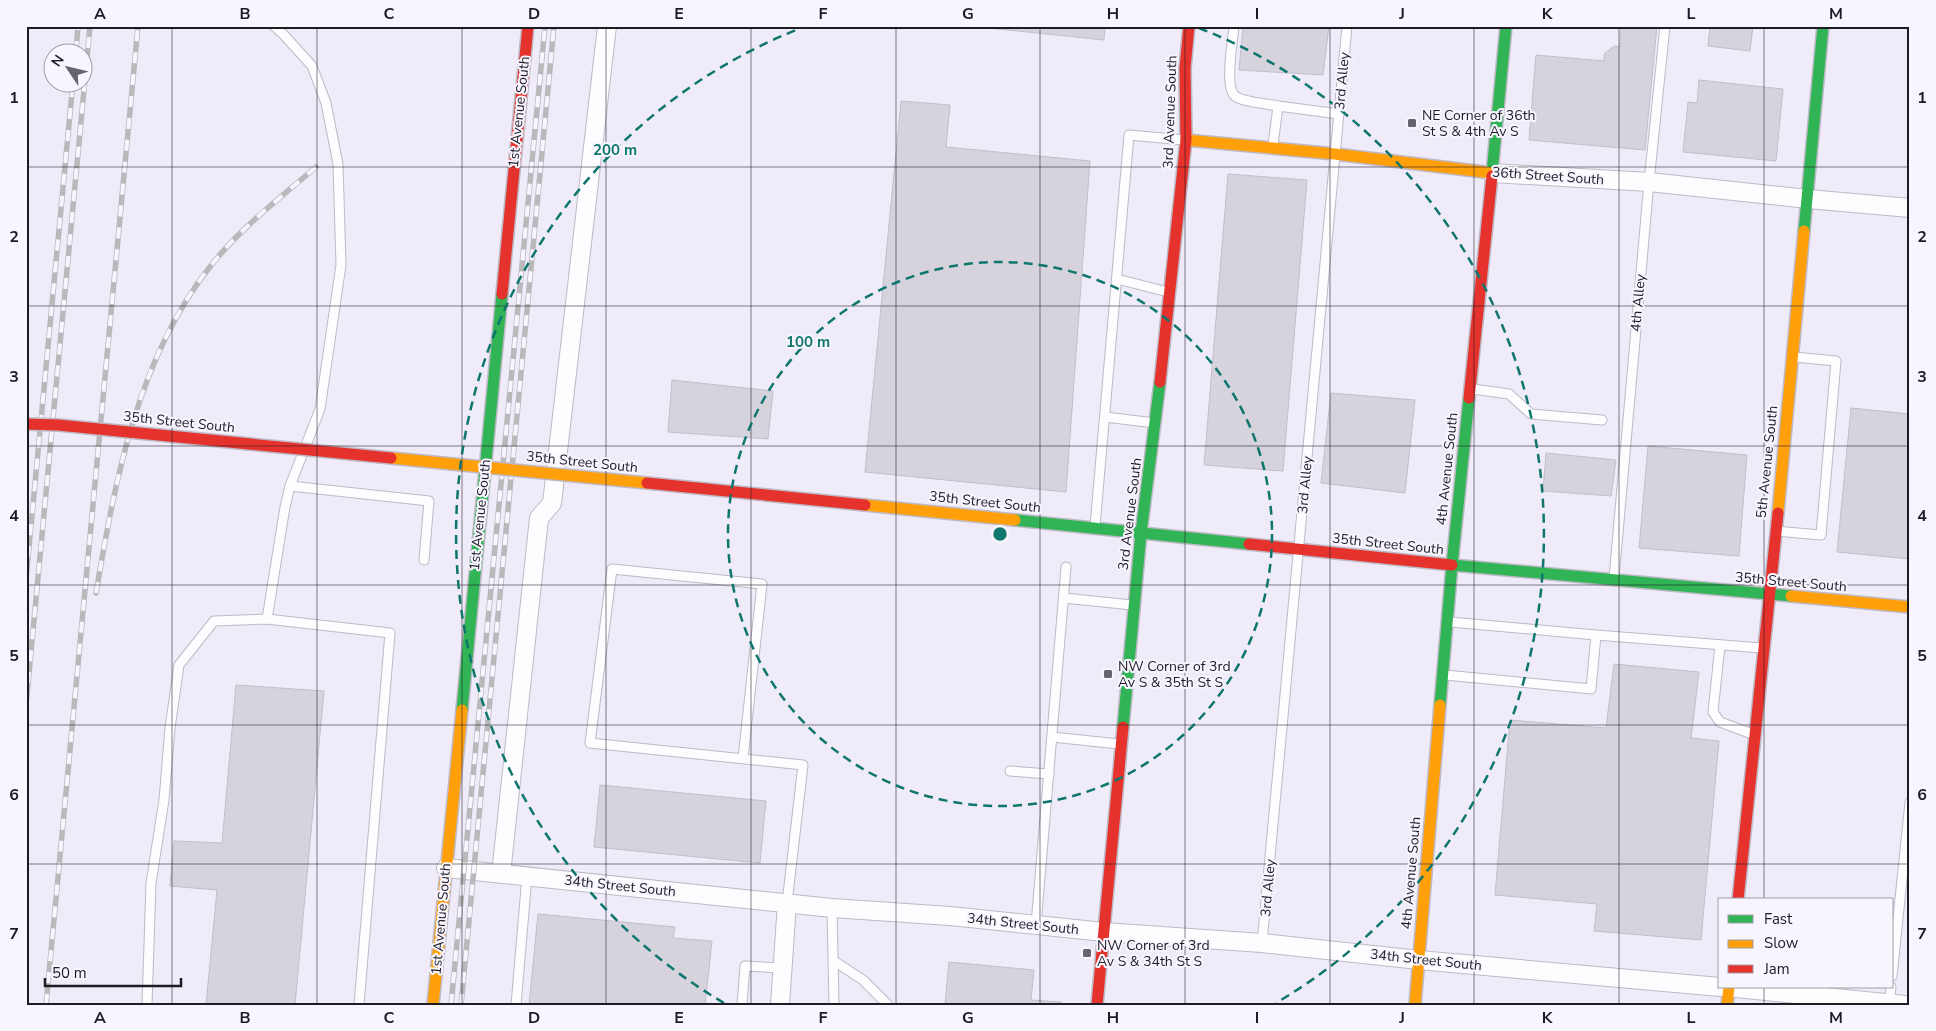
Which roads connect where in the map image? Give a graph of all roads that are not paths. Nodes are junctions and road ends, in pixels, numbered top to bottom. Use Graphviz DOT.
graph roads {
  1 [pos="274,26"];
  2 [pos="528,26"];
  3 [pos="607,26"];
  4 [pos="1189,26"];
  5 [pos="1234,26"];
  6 [pos="1347,26"];
  7 [pos="1506,26"];
  8 [pos="1665,26"];
  9 [pos="1823,26"];
  10 [pos="1278,106"];
  11 [pos="1339,114"];
  12 [pos="1186,140"];
  13 [pos="1273,148"];
  14 [pos="1335,154"];
  15 [pos="1492,173"];
  16 [pos="1649,182"];
  17 [pos="1808,199"];
  18 [pos="1910,208"];
  19 [pos="1117,279"];
  20 [pos="1170,292"];
  21 [pos="1792,357"];
  22 [pos="1470,389"];
  23 [pos="1106,417"];
  24 [pos="1602,420"];
  25 [pos="1156,423"];
  26 [pos="26,424"];
  27 [pos="484,472"];
  28 [pos="554,478"];
  29 [pos="290,486"];
  30 [pos="1095,528"];
  31 [pos="1776,531"];
  32 [pos="1141,533"];
  33 [pos="1299,550"];
  34 [pos="424,560"];
  35 [pos="1452,565"];
  36 [pos="1066,567"];
  37 [pos="1614,580"];
  38 [pos="1770,596"];
  39 [pos="1064,598"];
  40 [pos="1134,606"];
  41 [pos="1910,607"];
  42 [pos="267,619"];
  43 [pos="1447,622"];
  44 [pos="1596,634"];
  45 [pos="1720,645"];
  46 [pos="1764,649"];
  47 [pos="1443,675"];
  48 [pos="1755,736"];
  49 [pos="1052,737"];
  50 [pos="1122,744"];
  51 [pos="743,758"];
  52 [pos="1010,772"];
  53 [pos="1049,774"];
  54 [pos="1910,802"];
  55 [pos="446,868"];
  56 [pos="501,874"];
  57 [pos="528,876"];
  58 [pos="1738,898"];
  59 [pos="788,903"];
  60 [pos="832,908"];
  61 [pos="1036,925"];
  62 [pos="1104,932"];
  63 [pos="1262,943"];
  64 [pos="1894,957"];
  65 [pos="1419,960"];
  66 [pos="834,961"];
  67 [pos="783,968"];
  68 [pos="1718,987"];
  69 [pos="1728,988"];
  70 [pos="1741,988"];
  71 [pos="1894,1000"];
  72 [pos="147,1005"];
  73 [pos="359,1005"];
  74 [pos="433,1005"];
  75 [pos="516,1005"];
  76 [pos="742,1005"];
  77 [pos="780,1005"];
  78 [pos="834,1005"];
  79 [pos="888,1005"];
  80 [pos="1097,1005"];
  81 [pos="1415,1005"];
  82 [pos="1727,1005"];
  1 -- 29 [label="lane"];
  2 -- 27 [label="main road, 1st Avenue South"];
  3 -- 28 [label="street"];
  4 -- 12 [label="main road, 3rd Avenue South"];
  5 -- 10 [label="lane"];
  6 -- 11 [label="lane, 3rd Alley"];
  7 -- 15 [label="main road, 4th Avenue South"];
  8 -- 16 [label="lane, 4th Alley"];
  9 -- 17 [label="main road, 5th Avenue South"];
  10 -- 11 [label="lane"];
  10 -- 13 [label="lane"];
  11 -- 14 [label="lane, 3rd Alley"];
  12 -- 13 [label="main road, 36th Street South"];
  12 -- 19 [label="lane"];
  12 -- 20 [label="main road, 3rd Avenue South"];
  13 -- 14 [label="main road, 36th Street South"];
  14 -- 15 [label="main road, 36th Street South"];
  14 -- 33 [label="lane, 3rd Alley"];
  15 -- 16 [label="street, 36th Street South"];
  15 -- 22 [label="main road, 4th Avenue South"];
  16 -- 17 [label="street, 36th Street South"];
  16 -- 37 [label="lane, 4th Alley"];
  17 -- 18 [label="street, 36th Street South"];
  17 -- 21 [label="main road, 5th Avenue South"];
  19 -- 20 [label="lane"];
  19 -- 23 [label="lane"];
  20 -- 25 [label="main road, 3rd Avenue South"];
  21 -- 31 [label="main road, 5th Avenue South"];
  21 -- 31 [label="lane"];
  22 -- 24 [label="lane"];
  22 -- 35 [label="main road, 4th Avenue South"];
  23 -- 25 [label="lane"];
  23 -- 30 [label="lane"];
  25 -- 32 [label="main road, 3rd Avenue South"];
  26 -- 30 [label="main road, 35th Street South, bridge"];
  27 -- 28 [label="lane"];
  27 -- 55 [label="main road, 1st Avenue South"];
  28 -- 56 [label="street"];
  29 -- 34 [label="lane"];
  29 -- 42 [label="lane"];
  30 -- 32 [label="main road, 35th Street South"];
  31 -- 38 [label="main road, 5th Avenue South"];
  32 -- 33 [label="main road, 35th Street South"];
  32 -- 40 [label="main road, 3rd Avenue South"];
  33 -- 35 [label="main road, 35th Street South"];
  33 -- 63 [label="lane, 3rd Alley"];
  35 -- 37 [label="main road, 35th Street South"];
  35 -- 43 [label="main road, 4th Avenue South"];
  36 -- 39 [label="lane"];
  37 -- 38 [label="main road, 35th Street South"];
  38 -- 41 [label="main road, 35th Street South"];
  38 -- 46 [label="main road, 5th Avenue South"];
  39 -- 40 [label="lane"];
  39 -- 49 [label="lane"];
  40 -- 50 [label="main road, 3rd Avenue South"];
  42 -- 72 [label="lane"];
  42 -- 73 [label="lane"];
  43 -- 44 [label="lane"];
  43 -- 47 [label="main road, 4th Avenue South"];
  44 -- 45 [label="lane"];
  44 -- 47 [label="lane"];
  45 -- 46 [label="lane"];
  45 -- 48 [label="lane"];
  46 -- 48 [label="main road, 5th Avenue South"];
  47 -- 65 [label="main road, 4th Avenue South"];
  48 -- 58 [label="main road, 5th Avenue South"];
  49 -- 50 [label="lane"];
  49 -- 53 [label="lane"];
  50 -- 62 [label="main road, 3rd Avenue South"];
  51 -- 51 [label="lane"];
  51 -- 59 [label="lane"];
  52 -- 53 [label="lane"];
  53 -- 61 [label="lane"];
  54 -- 64 [label="lane"];
  55 -- 56 [label="street, 34th Street South"];
  55 -- 74 [label="main road, 1st Avenue South"];
  56 -- 57 [label="street, 34th Street South"];
  57 -- 59 [label="street, 34th Street South"];
  57 -- 75 [label="lane"];
  59 -- 60 [label="street, 34th Street South"];
  59 -- 67 [label="street"];
  60 -- 61 [label="street, 34th Street South"];
  60 -- 66 [label="lane"];
  61 -- 62 [label="street, 34th Street South"];
  62 -- 63 [label="street, 34th Street South"];
  62 -- 80 [label="main road, 3rd Avenue South"];
  63 -- 65 [label="street, 34th Street South"];
  65 -- 68 [label="street, 34th Street South"];
  65 -- 81 [label="main road, 4th Avenue South"];
  66 -- 78 [label="lane"];
  66 -- 79 [label="lane"];
  67 -- 76 [label="lane"];
  67 -- 77 [label="street"];
  69 -- 82 [label="main road"];
  70 -- 71 [label="street"];
}
